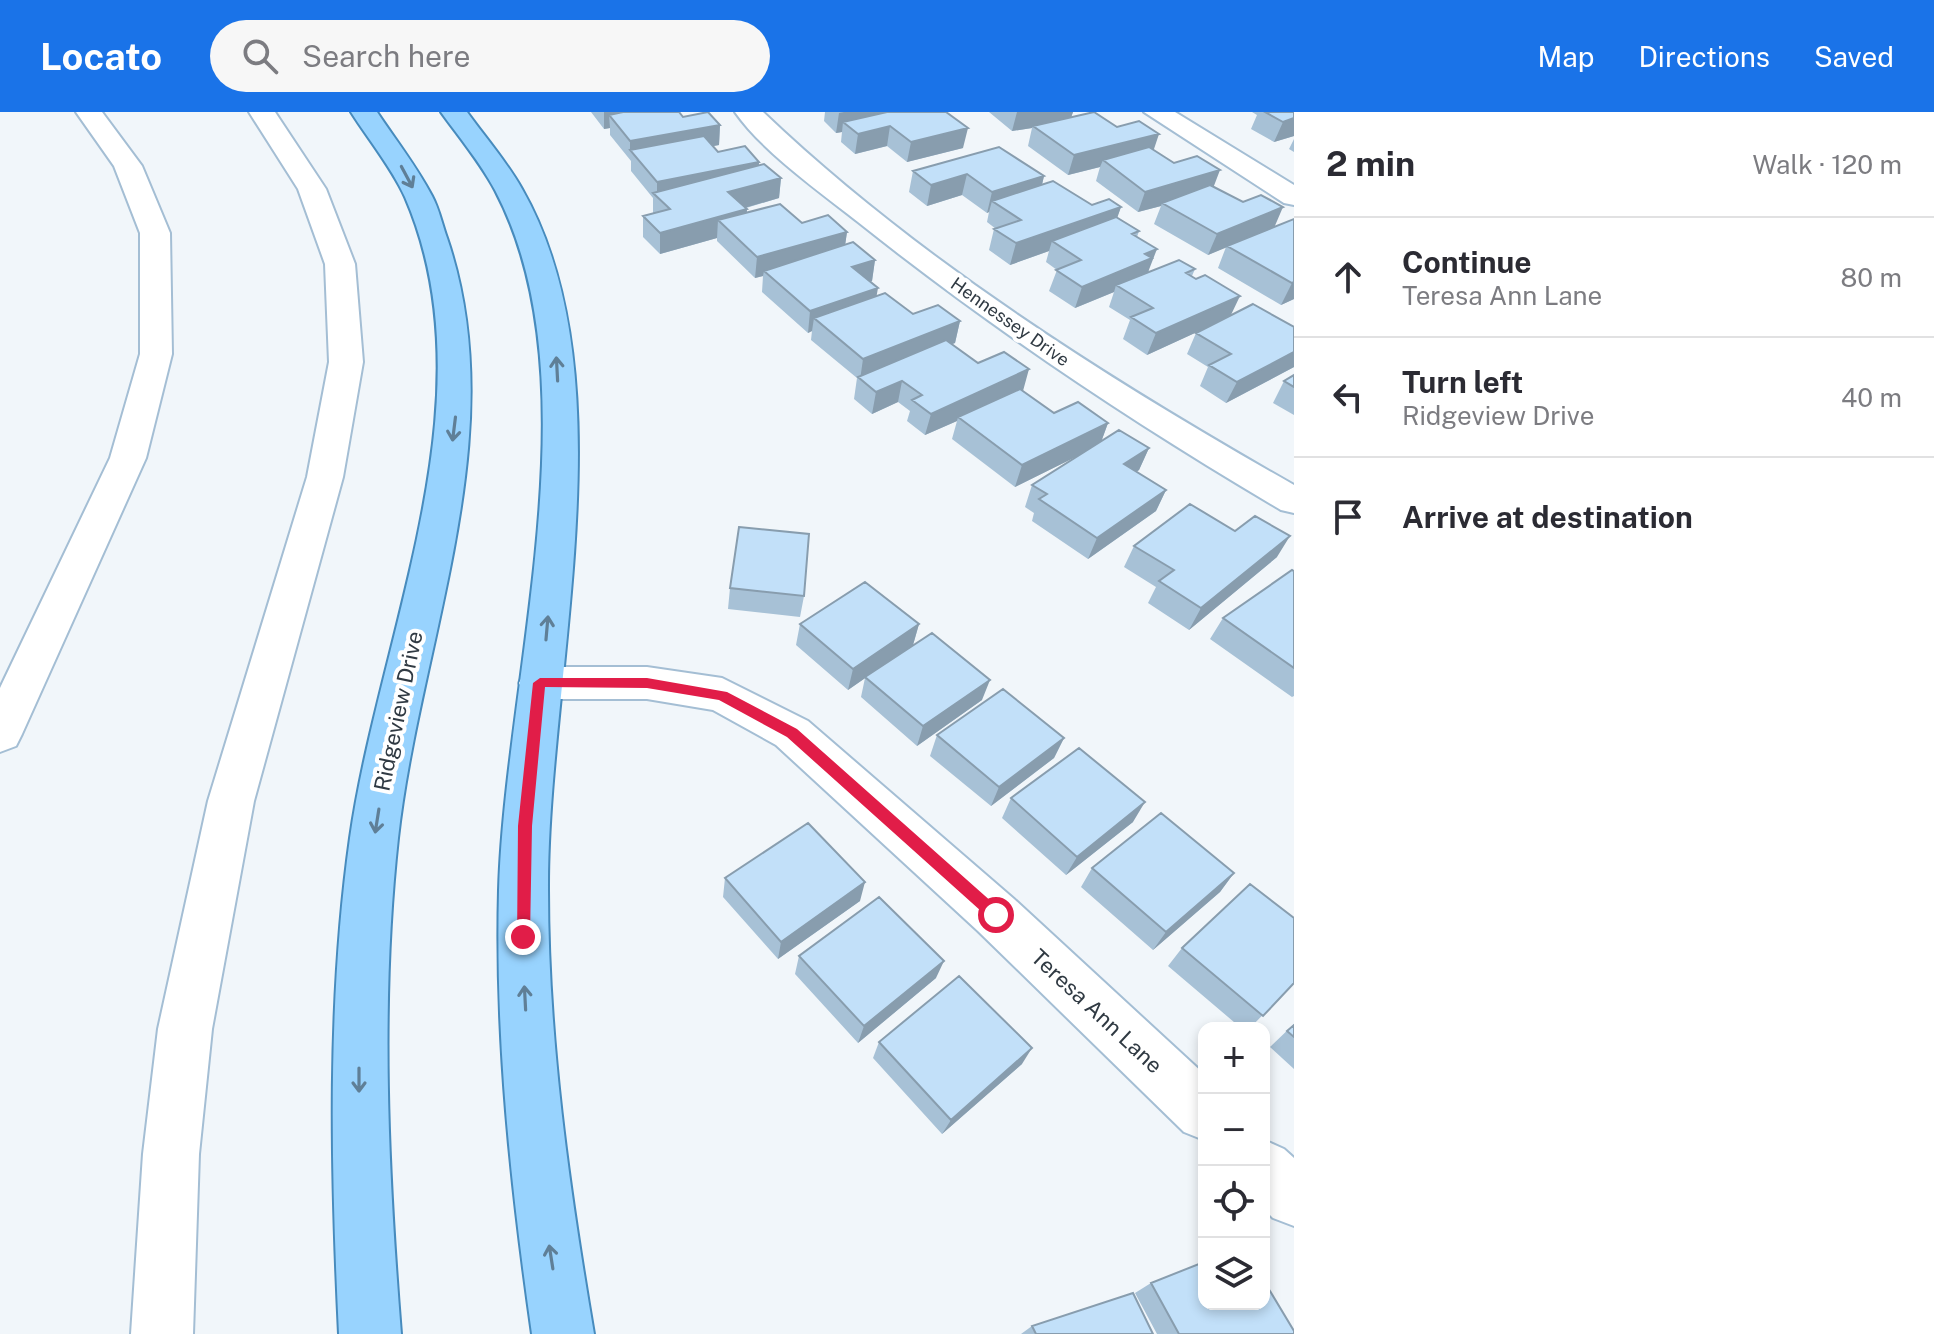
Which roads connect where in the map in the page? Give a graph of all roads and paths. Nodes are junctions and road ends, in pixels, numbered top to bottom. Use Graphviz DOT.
graph roads {
  1 [pos="89,112"];
  2 [pos="262,112"];
  3 [pos="364,112"];
  4 [pos="748,112"];
  5 [pos="1157,112"];
  6 [pos="462,120"];
  7 [pos="1294,197"];
  8 [pos="1294,501"];
  9 [pos="540,683"];
  10 [pos="0,734"];
  11 [pos="1198,1106"];
  12 [pos="1270,1175"];
  13 [pos="1294,1197"];
  14 [pos="162,1334"];
  15 [pos="370,1334"];
  16 [pos="563,1334"];
  1 -- 10 [label="street"];
  2 -- 14 [label="street"];
  3 -- 15 [label="main road, Ridgeview Drive, one-way"];
  4 -- 8 [label="street, Hennessey Drive"];
  5 -- 7 [label="street"];
  9 -- 6 [label="main road, one-way"];
  9 -- 11 [label="street, Teresa Ann Lane"];
  16 -- 9 [label="main road, one-way"];
  12 -- 13 [label="street"];
}
